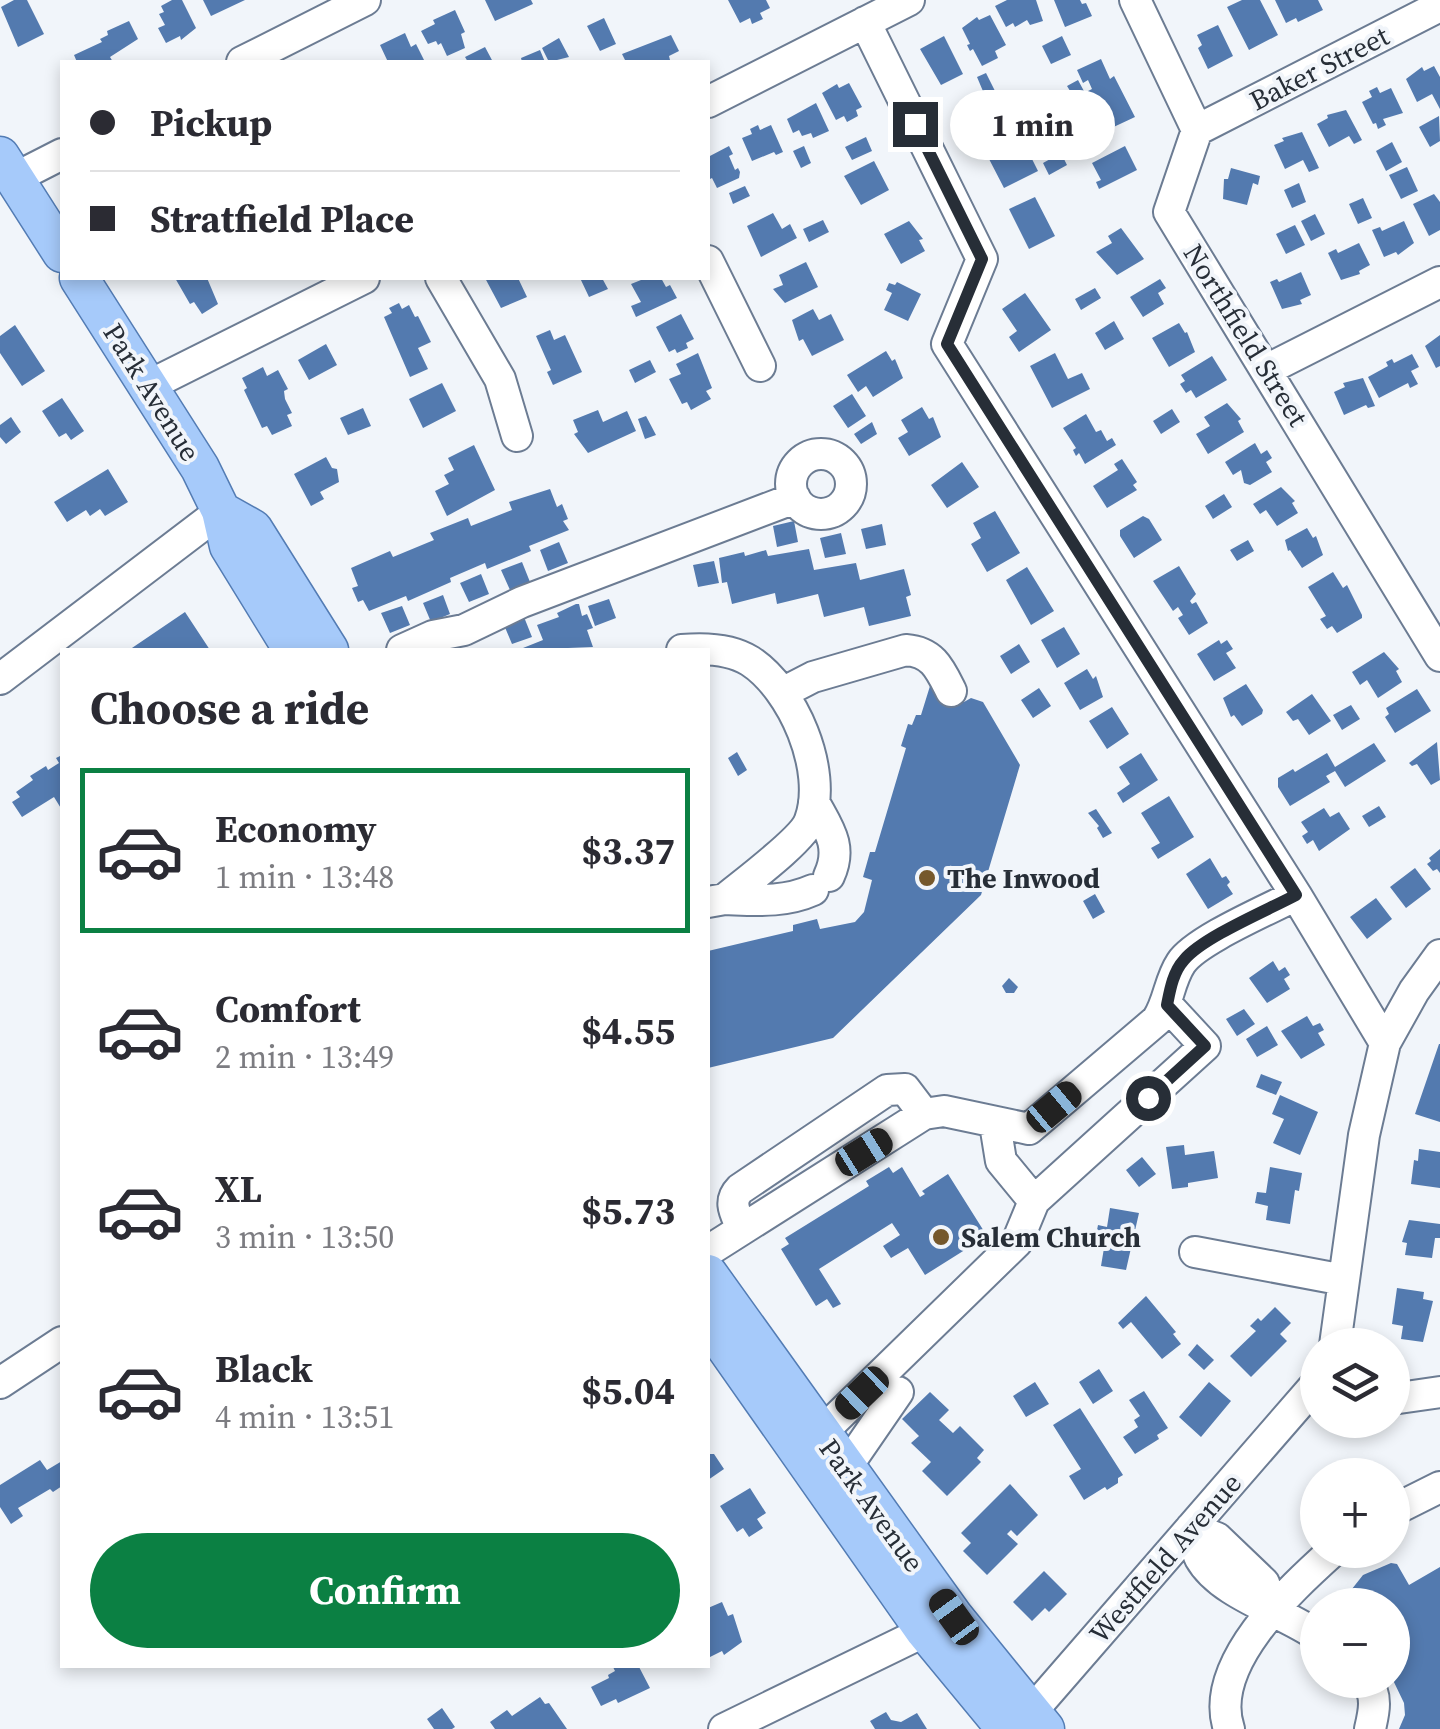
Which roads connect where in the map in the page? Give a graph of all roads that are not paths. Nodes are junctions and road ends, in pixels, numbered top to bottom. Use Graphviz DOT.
graph roads {
  1 [pos="364,0"];
  2 [pos="910,0"];
  3 [pos="1135,0"];
  4 [pos="1440,6"];
  5 [pos="865,22"];
  6 [pos="246,60"];
  7 [pos="710,101"];
  8 [pos="1197,130"];
  9 [pos="60,154"];
  10 [pos="3,162"];
  11 [pos="60,250"];
  12 [pos="710,265"];
  13 [pos="79,280"];
  14 [pos="360,280"];
  15 [pos="443,280"];
  16 [pos="1440,282"];
  17 [pos="760,366"];
  18 [pos="1268,368"];
  19 [pos="150,386"];
  20 [pos="517,436"];
  21 [pos="795,498"];
  22 [pos="220,510"];
  23 [pos="1432,627"];
  24 [pos="457,640"];
  25 [pos="292,648"];
  26 [pos="328,648"];
  27 [pos="406,648"];
  28 [pos="710,651"];
  29 [pos="1440,656"];
  30 [pos="2,673"];
  31 [pos="950,691"];
  32 [pos="782,693"];
  33 [pos="814,802"];
  34 [pos="1296,895"];
  35 [pos="716,901"];
  36 [pos="1440,955"];
  37 [pos="1167,1005"];
  38 [pos="1385,1043"];
  39 [pos="995,1124"];
  40 [pos="1034,1201"];
  41 [pos="1195,1252"];
  42 [pos="710,1271"];
  43 [pos="710,1273"];
  44 [pos="1344,1280"];
  45 [pos="710,1325"];
  46 [pos="1337,1328"];
  47 [pos="60,1343"];
  48 [pos="0,1383"];
  49 [pos="898,1392"];
  50 [pos="1440,1392"];
  51 [pos="1410,1397"];
  52 [pos="1300,1413"];
  53 [pos="820,1434"];
  54 [pos="845,1468"];
  55 [pos="1440,1487"];
  56 [pos="1410,1502"];
  57 [pos="1191,1528"];
  58 [pos="1315,1568"];
  59 [pos="1272,1608"];
  60 [pos="940,1624"];
  61 [pos="1300,1625"];
  62 [pos="1373,1698"];
  63 [pos="1023,1724"];
  64 [pos="724,1729"];
  65 [pos="1229,1729"];
  66 [pos="1370,1729"];
  1 -- 6 [label="street"];
  2 -- 5 [label="street"];
  3 -- 8 [label="street"];
  4 -- 8 [label="street, Baker Street"];
  5 -- 7 [label="street"];
  5 -- 34 [label="street"];
  8 -- 18 [label="street, Northfield Street"];
  9 -- 10 [label="street"];
  10 -- 11 [label="main road"];
  12 -- 17 [label="street"];
  13 -- 19 [label="main road, Park Avenue"];
  14 -- 19 [label="street"];
  15 -- 20 [label="street"];
  16 -- 18 [label="street"];
  18 -- 23 [label="street, Northfield Street"];
  19 -- 22 [label="main road, Park Avenue"];
  21 -- 24 [label="street"];
  22 -- 25 [label="main road, Park Avenue"];
  22 -- 26 [label="main road, Park Avenue"];
  22 -- 30 [label="street"];
  23 -- 29 [label="street, Northfield Street"];
  24 -- 27 [label="street"];
  28 -- 32 [label="street"];
  31 -- 32 [label="street"];
  32 -- 33 [label="street"];
  33 -- 35 [label="street"];
  33 -- 35 [label="street"];
  34 -- 37 [label="street"];
  34 -- 38 [label="street"];
  36 -- 38 [label="street"];
  37 -- 39 [label="street"];
  37 -- 40 [label="street"];
  38 -- 44 [label="street"];
  39 -- 40 [label="street"];
  39 -- 42 [label="street"];
  40 -- 53 [label="street"];
  41 -- 44 [label="street"];
  43 -- 53 [label="main road, Park Avenue"];
  44 -- 46 [label="street"];
  45 -- 60 [label="main road, Park Avenue"];
  47 -- 48 [label="street"];
  49 -- 54 [label="street"];
  50 -- 51 [label="street"];
  52 -- 57 [label="street, Westfield Avenue"];
  53 -- 54 [label="main road, Park Avenue"];
  54 -- 60 [label="main road, Park Avenue"];
  55 -- 56 [label="street"];
  57 -- 59 [label="street"];
  57 -- 63 [label="street, Westfield Avenue"];
  58 -- 59 [label="street"];
  59 -- 61 [label="street"];
  59 -- 65 [label="street"];
  60 -- 63 [label="main road, Park Avenue"];
  60 -- 64 [label="street"];
  62 -- 66 [label="street"];
}
